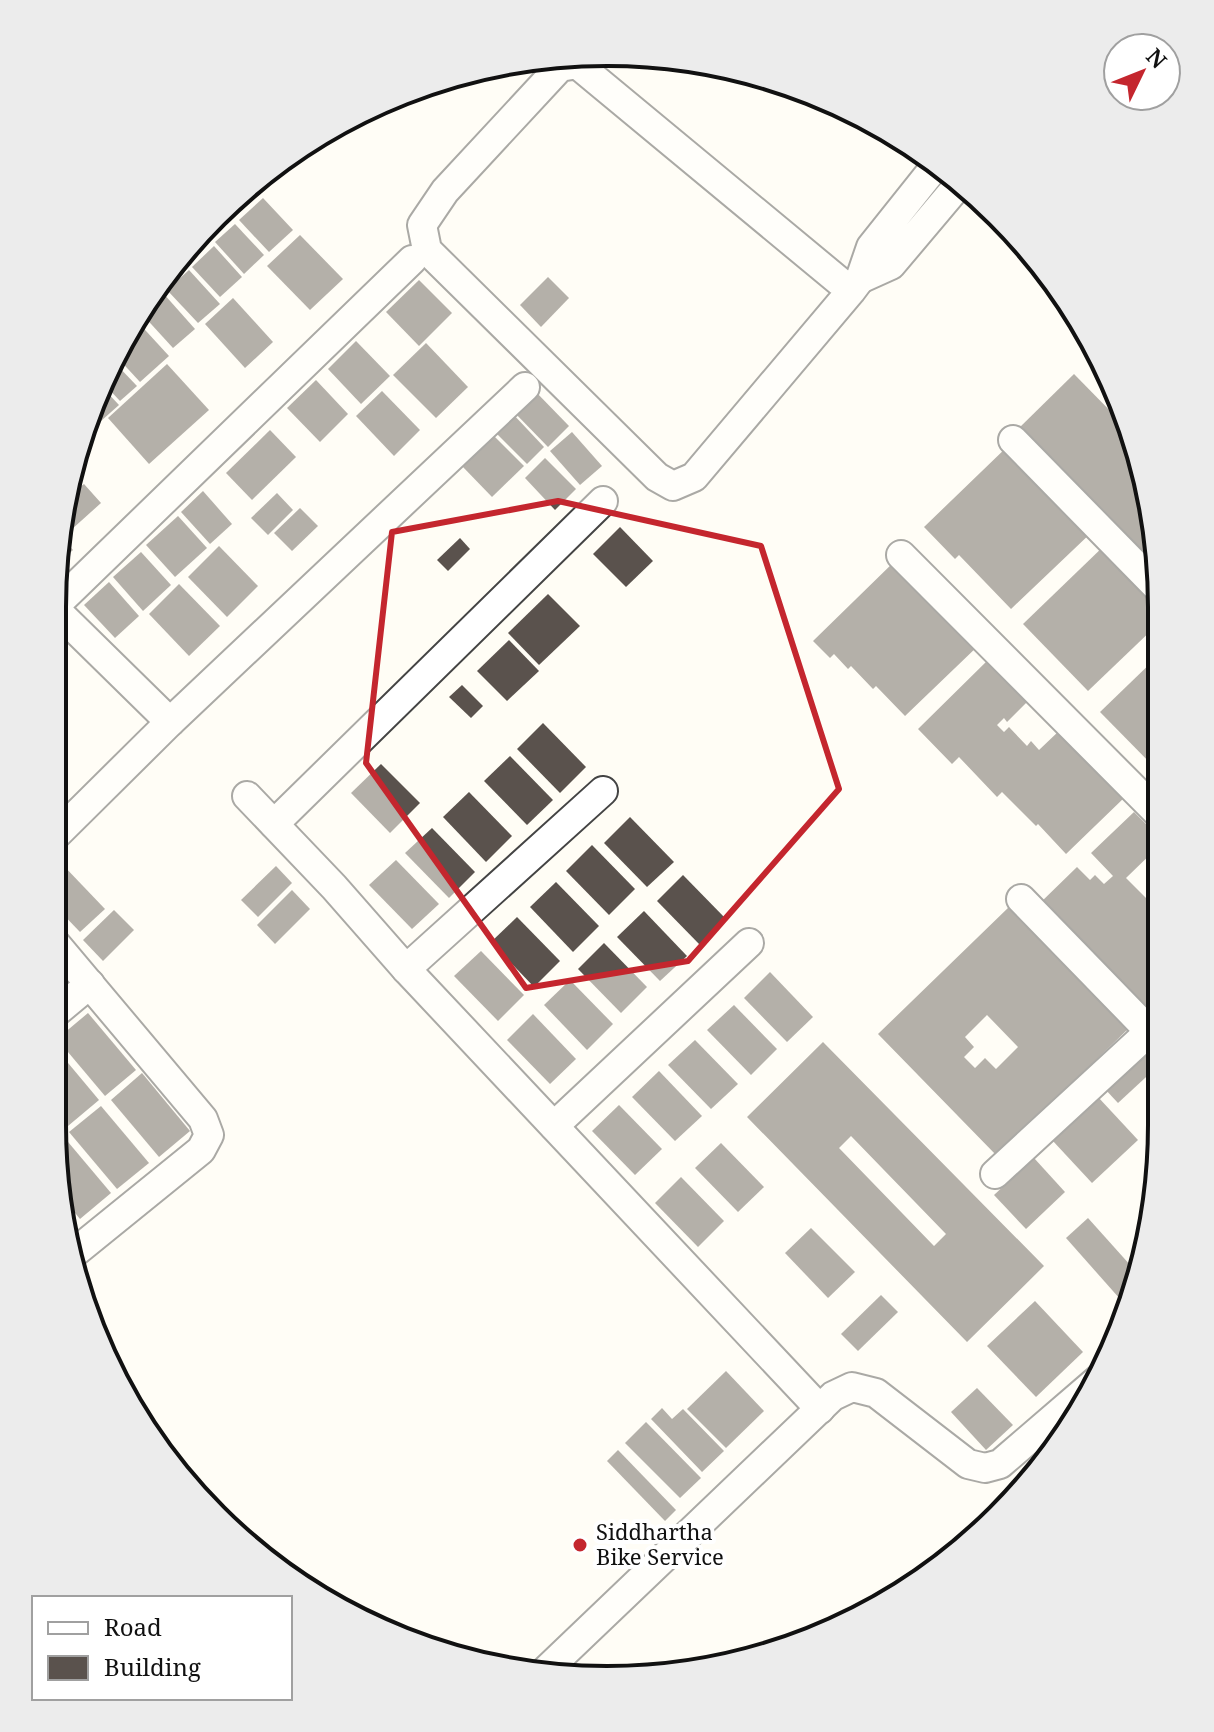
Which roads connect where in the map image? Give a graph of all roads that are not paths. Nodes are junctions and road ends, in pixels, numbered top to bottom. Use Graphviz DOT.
graph roads {
  1 [pos="580,67"];
  2 [pos="559,68"];
  3 [pos="930,173"];
  4 [pos="953,191"];
  5 [pos="412,260"];
  6 [pos="856,285"];
  7 [pos="525,387"];
  8 [pos="1013,440"];
  9 [pos="603,501"];
  10 [pos="901,555"];
  11 [pos="1147,577"];
  12 [pos="66,595"];
  13 [pos="66,620"];
  14 [pos="170,722"];
  15 [pos="603,791"];
  16 [pos="247,796"];
  17 [pos="1148,803"];
  18 [pos="274,824"];
  19 [pos="66,825"];
  20 [pos="1021,899"];
  21 [pos="749,943"];
  22 [pos="66,956"];
  23 [pos="406,969"];
  24 [pos="90,984"];
  25 [pos="66,1004"];
  26 [pos="1148,1023"];
  27 [pos="1148,1040"];
  28 [pos="554,1126"];
  29 [pos="995,1174"];
  30 [pos="80,1248"];
  31 [pos="820,1409"];
  32 [pos="1050,1435"];
  33 [pos="554,1663"];
  1 -- 6 [label="street"];
  2 -- 6 [label="street"];
  3 -- 6 [label="street"];
  4 -- 6 [label="street"];
  5 -- 12 [label="street"];
  7 -- 14 [label="street"];
  8 -- 11 [label="street"];
  9 -- 18 [label="street"];
  10 -- 17 [label="street"];
  13 -- 14 [label="street"];
  14 -- 19 [label="street"];
  15 -- 23 [label="street"];
  16 -- 18 [label="street"];
  18 -- 23 [label="street"];
  20 -- 26 [label="street"];
  21 -- 28 [label="street"];
  22 -- 24 [label="street"];
  23 -- 28 [label="street"];
  24 -- 25 [label="street"];
  24 -- 30 [label="street"];
  27 -- 29 [label="street"];
  28 -- 31 [label="street"];
  31 -- 32 [label="street"];
  31 -- 33 [label="street"];
}
